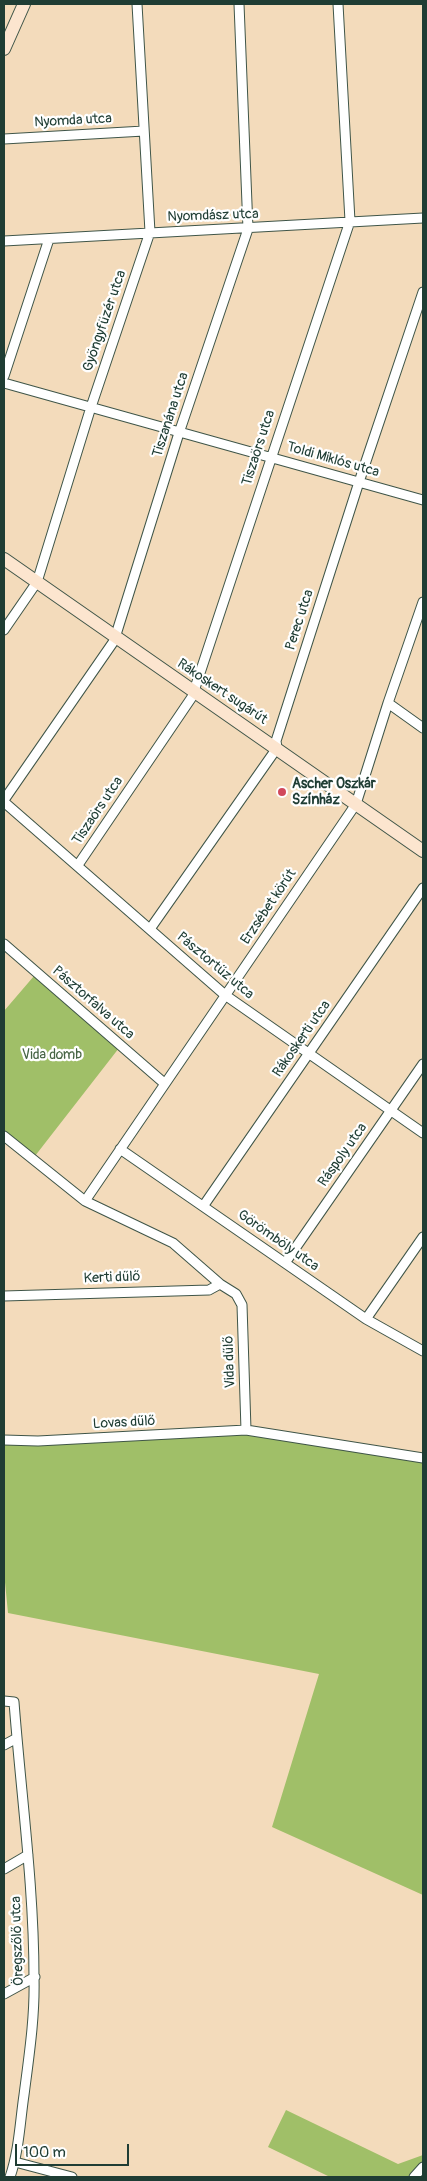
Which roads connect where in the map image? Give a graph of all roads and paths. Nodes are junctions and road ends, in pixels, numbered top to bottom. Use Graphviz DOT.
graph roads {
  1 [pos="24,4"];
  2 [pos="137,4"];
  3 [pos="239,4"];
  4 [pos="338,4"];
  5 [pos="4,49"];
  6 [pos="144,131"];
  7 [pos="4,139"];
  8 [pos="423,218"];
  9 [pos="350,221"];
  10 [pos="248,229"];
  11 [pos="150,232"];
  12 [pos="48,238"];
  13 [pos="4,241"];
  14 [pos="423,292"];
  15 [pos="4,376"];
  16 [pos="4,383"];
  17 [pos="91,407"];
  18 [pos="179,432"];
  19 [pos="271,456"];
  20 [pos="359,482"];
  21 [pos="423,500"];
  22 [pos="4,559"];
  23 [pos="37,582"];
  24 [pos="423,606"];
  25 [pos="4,630"];
  26 [pos="115,637"];
  27 [pos="194,691"];
  28 [pos="388,703"];
  29 [pos="423,728"];
  30 [pos="276,748"];
  31 [pos="4,801"];
  32 [pos="356,804"];
  33 [pos="423,851"];
  34 [pos="78,865"];
  35 [pos="423,888"];
  36 [pos="150,929"];
  37 [pos="4,944"];
  38 [pos="225,995"];
  39 [pos="309,1054"];
  40 [pos="423,1064"];
  41 [pos="164,1083"];
  42 [pos="391,1110"];
  43 [pos="423,1133"];
  44 [pos="4,1136"];
  45 [pos="120,1149"];
  46 [pos="85,1201"];
  47 [pos="204,1205"];
  48 [pos="423,1237"];
  49 [pos="285,1263"];
  50 [pos="220,1284"];
  51 [pos="4,1296"];
  52 [pos="366,1319"];
  53 [pos="423,1351"];
  54 [pos="246,1430"];
  55 [pos="4,1440"];
  56 [pos="423,1458"];
  57 [pos="4,1701"];
  58 [pos="17,1738"];
  59 [pos="4,1745"];
  60 [pos="28,1855"];
  61 [pos="4,1869"];
  62 [pos="34,1977"];
  63 [pos="4,1994"];
  64 [pos="15,2162"];
  65 [pos="423,2167"];
  66 [pos="10,2177"];
  67 [pos="72,2177"];
  68 [pos="414,2177"];
  1 -- 5 [label="street"];
  2 -- 6 [label="street, Gyöngyfüzér utca"];
  3 -- 10 [label="street, Tiszanána utca"];
  4 -- 9 [label="street, Tiszaörs utca"];
  6 -- 7 [label="street, Nyomda utca"];
  6 -- 11 [label="street, Gyöngyfüzér utca"];
  8 -- 9 [label="street, Nyomdász utca"];
  9 -- 10 [label="street, Nyomdász utca"];
  9 -- 19 [label="street, Tiszaörs utca"];
  10 -- 11 [label="street, Nyomdász utca"];
  10 -- 18 [label="street, Tiszanána utca"];
  11 -- 12 [label="street, Nyomdász utca"];
  11 -- 17 [label="street, Gyöngyfüzér utca"];
  12 -- 13 [label="street, Nyomdász utca"];
  12 -- 15 [label="street"];
  14 -- 20 [label="street, Perec utca"];
  16 -- 17 [label="street, Toldi Miklós utca"];
  17 -- 18 [label="street, Toldi Miklós utca"];
  17 -- 23 [label="street, Gyöngyfüzér utca"];
  18 -- 19 [label="street, Toldi Miklós utca"];
  18 -- 26 [label="street, Tiszanána utca"];
  19 -- 20 [label="street, Toldi Miklós utca"];
  19 -- 27 [label="street, Tiszaörs utca"];
  20 -- 21 [label="street, Toldi Miklós utca"];
  20 -- 30 [label="street, Perec utca"];
  22 -- 23 [label="street, Rákoskert sugárút"];
  23 -- 25 [label="street, Gyöngyfüzér utca"];
  23 -- 26 [label="street, Rákoskert sugárút"];
  24 -- 28 [label="street, Erzsébet körút"];
  26 -- 27 [label="street, Rákoskert sugárút"];
  26 -- 31 [label="street, Tiszanána utca"];
  27 -- 30 [label="street, Rákoskert sugárút"];
  27 -- 34 [label="street, Tiszaörs utca"];
  28 -- 29 [label="street"];
  28 -- 32 [label="street, Erzsébet körút"];
  30 -- 32 [label="street, Rákoskert sugárút"];
  30 -- 36 [label="street, Perec utca"];
  31 -- 34 [label="street, Pásztortűz utca"];
  32 -- 33 [label="street, Rákoskert sugárút"];
  32 -- 38 [label="street, Erzsébet körút"];
  34 -- 36 [label="street, Pásztortűz utca"];
  35 -- 39 [label="street, Rákoskerti utca"];
  36 -- 38 [label="street, Pásztortűz utca"];
  37 -- 41 [label="street, Pásztorfalva utca"];
  38 -- 39 [label="street, Pásztortűz utca"];
  38 -- 41 [label="street, Erzsébet körút"];
  39 -- 42 [label="street, Pásztortűz utca"];
  39 -- 47 [label="street, Rákoskerti utca"];
  40 -- 42 [label="street, Ráspoly utca"];
  41 -- 45 [label="street, Erzsébet körút"];
  42 -- 43 [label="street, Pásztortűz utca"];
  42 -- 49 [label="street, Ráspoly utca"];
  44 -- 46 [label="street, Vida dűlő"];
  45 -- 46 [label="street, Erzsébet körút"];
  45 -- 47 [label="street, Görömböly utca"];
  46 -- 50 [label="street, Vida dűlő"];
  47 -- 49 [label="street, Görömböly utca"];
  48 -- 52 [label="street"];
  49 -- 52 [label="street, Görömböly utca"];
  50 -- 51 [label="street, Kerti dűlő"];
  50 -- 54 [label="street, Vida dűlő"];
  52 -- 53 [label="street, Görömböly utca"];
  54 -- 55 [label="street, Lovas dűlő"];
  54 -- 56 [label="street"];
  57 -- 58 [label="street, Öregszőlő utca"];
  58 -- 59 [label="street"];
  58 -- 60 [label="street, Öregszőlő utca"];
  60 -- 61 [label="street"];
  60 -- 62 [label="street, Öregszőlő utca"];
  62 -- 63 [label="street"];
  62 -- 64 [label="street, Öregszőlő utca"];
  64 -- 66 [label="street, Öregszőlő utca"];
  64 -- 67 [label="street"];
  65 -- 68 [label="street"];
}
